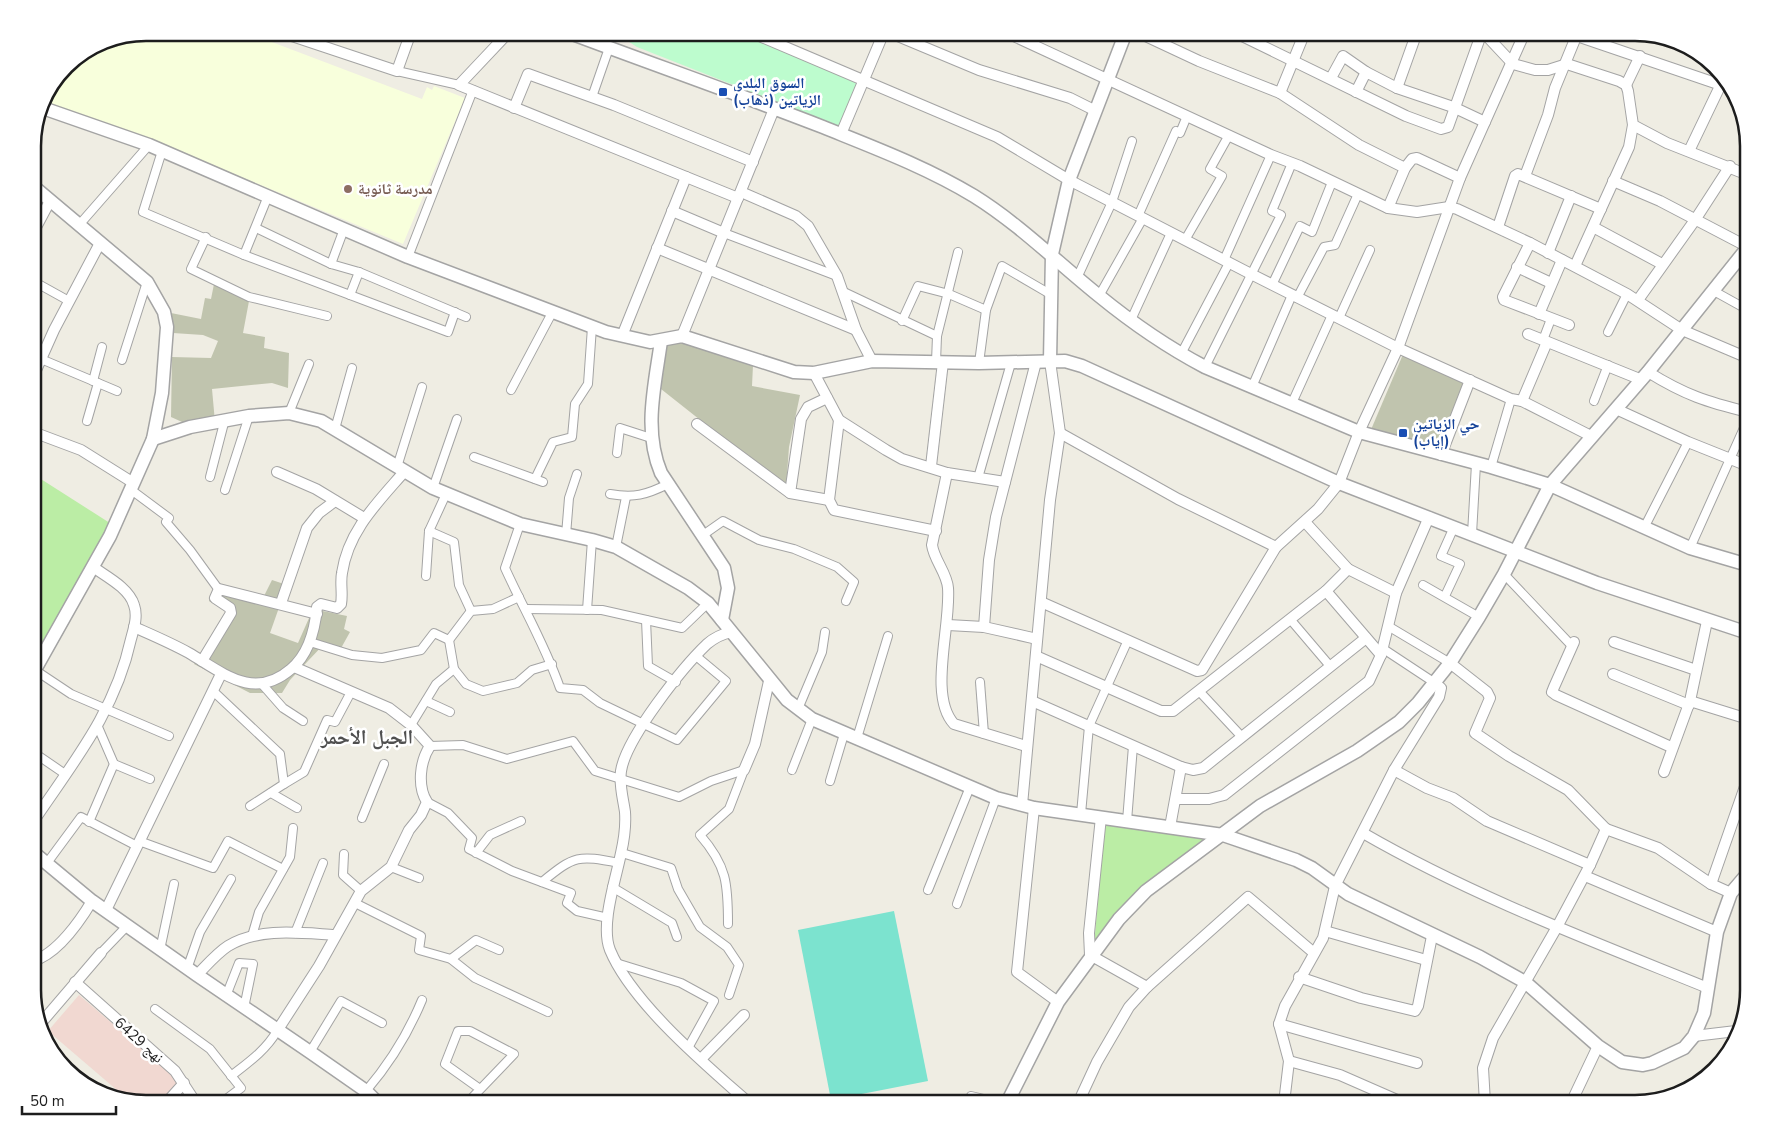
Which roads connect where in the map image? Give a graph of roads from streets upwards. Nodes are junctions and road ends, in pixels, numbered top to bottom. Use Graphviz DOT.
graph roads {
  1 [pos="318,41"];
  2 [pos="408,41"];
  3 [pos="501,41"];
  4 [pos="591,41"];
  5 [pos="599,41"];
  6 [pos="771,41"];
  7 [pos="881,41"];
  8 [pos="910,41"];
  9 [pos="1024,41"];
  10 [pos="1122,41"];
  11 [pos="1156,41"];
  12 [pos="1255,41"];
  13 [pos="1301,41"];
  14 [pos="1414,41"];
  15 [pos="1479,41"];
  16 [pos="1491,41"];
  17 [pos="1522,41"];
  18 [pos="1574,41"];
  19 [pos="1597,41"];
  20 [pos="604,46"];
  21 [pos="1640,56"];
  22 [pos="1294,60"];
  23 [pos="1513,64"];
  24 [pos="1566,64"];
  25 [pos="397,71"];
  26 [pos="1366,72"];
  27 [pos="1108,78"];
  28 [pos="1331,78"];
  29 [pos="1716,80"];
  30 [pos="865,81"];
  31 [pos="459,85"];
  32 [pos="1626,86"];
  33 [pos="1720,86"];
  34 [pos="1397,88"];
  35 [pos="473,90"];
  36 [pos="1356,92"];
  37 [pos="1280,93"];
  38 [pos="592,97"];
  39 [pos="1453,107"];
  40 [pos="514,108"];
  41 [pos="774,109"];
  42 [pos="48,110"];
  43 [pos="1096,111"];
  44 [pos="1187,116"];
  45 [pos="1485,122"];
  46 [pos="1633,125"];
  47 [pos="841,134"];
  48 [pos="1229,135"];
  49 [pos="1132,141"];
  50 [pos="149,145"];
  51 [pos="162,151"];
  52 [pos="1689,151"];
  53 [pos="1271,155"];
  54 [pos="753,162"];
  55 [pos="1292,162"];
  56 [pos="1730,166"];
  57 [pos="1405,168"];
  58 [pos="1740,170"];
  59 [pos="1525,176"];
  60 [pos="686,177"];
  61 [pos="1460,178"];
  62 [pos="1069,180"];
  63 [pos="1613,181"];
  64 [pos="1332,182"];
  65 [pos="41,193"];
  66 [pos="1358,194"];
  67 [pos="739,195"];
  68 [pos="268,196"];
  69 [pos="1571,196"];
  70 [pos="50,201"];
  71 [pos="1112,202"];
  72 [pos="1449,207"];
  73 [pos="1388,208"];
  74 [pos="1600,209"];
  75 [pos="672,211"];
  76 [pos="1140,217"];
  77 [pos="41,218"];
  78 [pos="1695,220"];
  79 [pos="79,225"];
  80 [pos="1498,227"];
  81 [pos="256,228"];
  82 [pos="1593,228"];
  83 [pos="344,229"];
  84 [pos="1171,232"];
  85 [pos="724,233"];
  86 [pos="206,238"];
  87 [pos="1185,240"];
  88 [pos="100,243"];
  89 [pos="1530,243"];
  90 [pos="1740,243"];
  91 [pos="657,248"];
  92 [pos="1370,250"];
  93 [pos="958,252"];
  94 [pos="1548,253"];
  95 [pos="1052,254"];
  96 [pos="244,255"];
  97 [pos="408,257"];
  98 [pos="1740,257"];
  99 [pos="1562,260"];
  100 [pos="1227,261"];
  101 [pos="331,264"];
  102 [pos="1662,264"];
  103 [pos="1575,266"];
  104 [pos="1517,267"];
  105 [pos="709,269"];
  106 [pos="358,272"];
  107 [pos="1251,274"];
  108 [pos="837,276"];
  109 [pos="1077,278"];
  110 [pos="147,282"];
  111 [pos="1551,283"];
  112 [pos="41,285"];
  113 [pos="1272,285"];
  114 [pos="1712,290"];
  115 [pos="844,292"];
  116 [pos="949,294"];
  117 [pos="1050,294"];
  118 [pos="1627,294"];
  119 [pos="350,295"];
  120 [pos="1099,296"];
  121 [pos="1295,297"];
  122 [pos="1638,300"];
  123 [pos="69,301"];
  124 [pos="1740,306"];
  125 [pos="986,310"];
  126 [pos="553,311"];
  127 [pos="455,312"];
  128 [pos="1539,314"];
  129 [pos="327,316"];
  130 [pos="466,317"];
  131 [pos="1336,317"];
  132 [pos="1551,319"];
  133 [pos="1131,320"];
  134 [pos="902,321"];
  135 [pos="1569,325"];
  136 [pos="592,326"];
  137 [pos="856,330"];
  138 [pos="1682,330"];
  139 [pos="1608,332"];
  140 [pos="1528,334"];
  141 [pos="622,336"];
  142 [pos="682,336"];
  143 [pos="937,336"];
  144 [pos="661,340"];
  145 [pos="1545,341"];
  146 [pos="102,347"];
  147 [pos="1398,348"];
  148 [pos="1180,354"];
  149 [pos="1740,355"];
  150 [pos="41,359"];
  151 [pos="122,360"];
  152 [pos="872,361"];
  153 [pos="1050,361"];
  154 [pos="939,362"];
  155 [pos="1036,362"];
  156 [pos="979,363"];
  157 [pos="1011,363"];
  158 [pos="309,364"];
  159 [pos="1608,365"];
  160 [pos="1205,367"];
  161 [pos="352,368"];
  162 [pos="814,373"];
  163 [pos="1645,376"];
  164 [pos="1470,380"];
  165 [pos="95,382"];
  166 [pos="422,387"];
  167 [pos="1252,387"];
  168 [pos="511,390"];
  169 [pos="117,391"];
  170 [pos="827,398"];
  171 [pos="1511,399"];
  172 [pos="1522,401"];
  173 [pos="1594,401"];
  174 [pos="1292,403"];
  175 [pos="1616,409"];
  176 [pos="1740,410"];
  177 [pos="289,413"];
  178 [pos="249,416"];
  179 [pos="224,419"];
  180 [pos="456,419"];
  181 [pos="839,420"];
  182 [pos="87,421"];
  183 [pos="697,424"];
  184 [pos="335,429"];
  185 [pos="1359,432"];
  186 [pos="1060,433"];
  187 [pos="41,435"];
  188 [pos="1591,436"];
  189 [pos="651,438"];
  190 [pos="1740,438"];
  191 [pos="153,439"];
  192 [pos="1688,442"];
  193 [pos="617,453"];
  194 [pos="1441,455"];
  195 [pos="474,457"];
  196 [pos="1731,460"];
  197 [pos="1740,463"];
  198 [pos="1476,464"];
  199 [pos="931,466"];
  200 [pos="1491,467"];
  201 [pos="401,470"];
  202 [pos="277,472"];
  203 [pos="947,473"];
  204 [pos="578,474"];
  205 [pos="210,477"];
  206 [pos="978,478"];
  207 [pos="535,479"];
  208 [pos="543,482"];
  209 [pos="1005,482"];
  210 [pos="1339,483"];
  211 [pos="668,484"];
  212 [pos="131,485"];
  213 [pos="1550,485"];
  214 [pos="433,488"];
  215 [pos="225,490"];
  216 [pos="790,493"];
  217 [pos="446,494"];
  218 [pos="610,494"];
  219 [pos="626,497"];
  220 [pos="829,500"];
  221 [pos="335,501"];
  222 [pos="1430,517"];
  223 [pos="364,518"];
  224 [pos="1305,522"];
  225 [pos="520,524"];
  226 [pos="1454,527"];
  227 [pos="1644,528"];
  228 [pos="936,530"];
  229 [pos="429,531"];
  230 [pos="1472,534"];
  231 [pos="566,535"];
  232 [pos="703,535"];
  233 [pos="592,540"];
  234 [pos="1276,547"];
  235 [pos="616,548"];
  236 [pos="1690,548"];
  237 [pos="1516,550"];
  238 [pos="1740,562"];
  239 [pos="93,568"];
  240 [pos="1348,569"];
  241 [pos="1504,574"];
  242 [pos="426,576"];
  243 [pos="1423,585"];
  244 [pos="219,590"];
  245 [pos="1326,591"];
  246 [pos="1396,593"];
  247 [pos="1445,596"];
  248 [pos="519,598"];
  249 [pos="846,601"];
  250 [pos="1041,602"];
  251 [pos="281,603"];
  252 [pos="708,603"];
  253 [pos="526,609"];
  254 [pos="587,610"];
  255 [pos="471,611"];
  256 [pos="317,614"];
  257 [pos="1479,617"];
  258 [pos="646,620"];
  259 [pos="722,620"];
  260 [pos="1290,620"];
  261 [pos="1707,621"];
  262 [pos="948,625"];
  263 [pos="134,626"];
  264 [pos="1388,626"];
  265 [pos="984,627"];
  266 [pos="1740,631"];
  267 [pos="731,632"];
  268 [pos="825,632"];
  269 [pos="888,636"];
  270 [pos="1366,638"];
  271 [pos="1037,639"];
  272 [pos="449,640"];
  273 [pos="1128,640"];
  274 [pos="310,642"];
  275 [pos="1614,642"];
  276 [pos="1573,644"];
  277 [pos="1381,651"];
  278 [pos="696,656"];
  279 [pos="1036,656"];
  280 [pos="41,660"];
  281 [pos="202,661"];
  282 [pos="1450,663"];
  283 [pos="552,664"];
  284 [pos="1330,666"];
  285 [pos="294,667"];
  286 [pos="454,669"];
  287 [pos="1696,670"];
  288 [pos="1200,671"];
  289 [pos="221,674"];
  290 [pos="1613,674"];
  291 [pos="41,676"];
  292 [pos="769,681"];
  293 [pos="676,682"];
  294 [pos="980,682"];
  295 [pos="261,683"];
  296 [pos="1435,683"];
  297 [pos="1108,687"];
  298 [pos="1200,690"];
  299 [pos="213,691"];
  300 [pos="351,692"];
  301 [pos="426,701"];
  302 [pos="1032,701"];
  303 [pos="1689,703"];
  304 [pos="107,709"];
  305 [pos="798,709"];
  306 [pos="450,712"];
  307 [pos="1740,717"];
  308 [pos="812,719"];
  309 [pos="304,721"];
  310 [pos="642,724"];
  311 [pos="410,725"];
  312 [pos="1089,726"];
  313 [pos="98,727"];
  314 [pos="844,734"];
  315 [pos="984,734"];
  316 [pos="169,736"];
  317 [pos="1242,737"];
  318 [pos="857,738"];
  319 [pos="430,746"];
  320 [pos="1026,746"];
  321 [pos="1134,746"];
  322 [pos="1671,747"];
  323 [pos="41,758"];
  324 [pos="114,764"];
  325 [pos="384,764"];
  326 [pos="1181,767"];
  327 [pos="744,770"];
  328 [pos="792,770"];
  329 [pos="1394,770"];
  330 [pos="1664,772"];
  331 [pos="65,774"];
  332 [pos="150,778"];
  333 [pos="620,779"];
  334 [pos="830,781"];
  335 [pos="284,784"];
  336 [pos="970,787"];
  337 [pos="271,793"];
  338 [pos="996,798"];
  339 [pos="1176,800"];
  340 [pos="1740,801"];
  341 [pos="427,802"];
  342 [pos="250,806"];
  343 [pos="1028,806"];
  344 [pos="297,808"];
  345 [pos="41,810"];
  346 [pos="1081,814"];
  347 [pos="1100,817"];
  348 [pos="362,818"];
  349 [pos="521,821"];
  350 [pos="1127,821"];
  351 [pos="89,822"];
  352 [pos="1170,827"];
  353 [pos="293,828"];
  354 [pos="1606,829"];
  355 [pos="1363,833"];
  356 [pos="1223,835"];
  357 [pos="138,843"];
  358 [pos="476,853"];
  359 [pos="344,854"];
  360 [pos="41,858"];
  361 [pos="620,858"];
  362 [pos="47,863"];
  363 [pos="323,863"];
  364 [pos="1590,865"];
  365 [pos="391,867"];
  366 [pos="283,869"];
  367 [pos="1585,876"];
  368 [pos="419,878"];
  369 [pos="231,879"];
  370 [pos="542,882"];
  371 [pos="1740,882"];
  372 [pos="174,884"];
  373 [pos="1711,884"];
  374 [pos="1335,886"];
  375 [pos="612,887"];
  376 [pos="928,890"];
  377 [pos="361,891"];
  378 [pos="1731,893"];
  379 [pos="92,901"];
  380 [pos="355,904"];
  381 [pos="957,904"];
  382 [pos="106,910"];
  383 [pos="608,918"];
  384 [pos="728,924"];
  385 [pos="127,926"];
  386 [pos="1557,927"];
  387 [pos="1325,932"];
  388 [pos="1716,932"];
  389 [pos="295,933"];
  390 [pos="336,935"];
  391 [pos="252,936"];
  392 [pos="1432,936"];
  393 [pos="676,937"];
  394 [pos="160,950"];
  395 [pos="499,950"];
  396 [pos="1314,952"];
  397 [pos="101,953"];
  398 [pos="1090,955"];
  399 [pos="41,957"];
  400 [pos="451,958"];
  401 [pos="1426,960"];
  402 [pos="616,963"];
  403 [pos="192,972"];
  404 [pos="1300,977"];
  405 [pos="75,982"];
  406 [pos="1525,982"];
  407 [pos="1147,987"];
  408 [pos="1708,988"];
  409 [pos="729,995"];
  410 [pos="226,996"];
  411 [pos="422,1000"];
  412 [pos="1058,1002"];
  413 [pos="244,1008"];
  414 [pos="155,1009"];
  415 [pos="548,1012"];
  416 [pos="744,1015"];
  417 [pos="45,1017"];
  418 [pos="382,1023"];
  419 [pos="1279,1024"];
  420 [pos="277,1031"];
  421 [pos="1731,1032"];
  422 [pos="1694,1036"];
  423 [pos="1598,1046"];
  424 [pos="688,1048"];
  425 [pos="310,1052"];
  426 [pos="702,1060"];
  427 [pos="1289,1061"];
  428 [pos="1416,1063"];
  429 [pos="231,1076"];
  430 [pos="184,1083"];
  431 [pos="480,1089"];
  432 [pos="366,1091"];
  433 [pos="174,1095"];
  434 [pos="191,1095"];
  435 [pos="232,1095"];
  436 [pos="370,1095"];
  437 [pos="475,1095"];
  438 [pos="739,1095"];
  439 [pos="1012,1095"];
  440 [pos="1082,1095"];
  441 [pos="1285,1095"];
  442 [pos="1384,1095"];
  443 [pos="1484,1095"];
  444 [pos="1575,1095"];
  1 -- 25 [label="street"];
  2 -- 25 [label="street"];
  3 -- 31 [label="street"];
  4 -- 20 [label="street"];
  5 -- 20 [label="street"];
  6 -- 30 [label="street"];
  7 -- 30 [label="street"];
  8 -- 43 [label="street"];
  9 -- 27 [label="street"];
  10 -- 27 [label="street"];
  11 -- 37 [label="street"];
  12 -- 22 [label="street"];
  13 -- 22 [label="street"];
  14 -- 34 [label="street"];
  15 -- 39 [label="street"];
  16 -- 23 [label="street"];
  17 -- 23 [label="street"];
  18 -- 24 [label="street"];
  19 -- 21 [label="street"];
  20 -- 38 [label="street"];
  20 -- 41 [label="street"];
  21 -- 29 [label="street"];
  21 -- 32 [label="street"];
  22 -- 28 [label="street"];
  22 -- 37 [label="street"];
  23 -- 24 [label="street"];
  23 -- 45 [label="street"];
  24 -- 32 [label="street"];
  24 -- 59 [label="street"];
  25 -- 31 [label="street"];
  26 -- 28 [label="street"];
  26 -- 34 [label="street"];
  26 -- 36 [label="street"];
  27 -- 43 [label="street"];
  27 -- 44 [label="street"];
  28 -- 36 [label="street"];
  30 -- 47 [label="street"];
  30 -- 62 [label="street"];
  31 -- 35 [label="street"];
  32 -- 46 [label="street"];
  33 -- 52 [label="street"];
  34 -- 39 [label="street"];
  35 -- 40 [label="street"];
  35 -- 97 [label="street"];
  36 -- 39 [label="street"];
  37 -- 57 [label="street"];
  38 -- 40 [label="street"];
  38 -- 54 [label="street"];
  39 -- 45 [label="street"];
  40 -- 60 [label="street"];
  41 -- 47 [label="street"];
  41 -- 54 [label="street"];
  42 -- 50 [label="street"];
  43 -- 62 [label="street"];
  44 -- 48 [label="street"];
  44 -- 76 [label="street"];
  45 -- 61 [label="street"];
  46 -- 52 [label="street"];
  46 -- 63 [label="street"];
  47 -- 95 [label="street"];
  48 -- 53 [label="street"];
  48 -- 87 [label="street"];
  49 -- 71 [label="street"];
  50 -- 51 [label="street"];
  50 -- 79 [label="street"];
  51 -- 68 [label="street"];
  51 -- 86 [label="street"];
  52 -- 56 [label="street"];
  53 -- 55 [label="street"];
  53 -- 100 [label="street"];
  54 -- 67 [label="street"];
  55 -- 64 [label="street"];
  55 -- 107 [label="street"];
  56 -- 58 [label="street"];
  56 -- 78 [label="street"];
  57 -- 61 [label="street"];
  57 -- 73 [label="street"];
  59 -- 69 [label="street"];
  59 -- 80 [label="street"];
  60 -- 67 [label="street"];
  60 -- 75 [label="street"];
  61 -- 72 [label="street"];
  62 -- 71 [label="street"];
  62 -- 95 [label="street"];
  63 -- 74 [label="street"];
  63 -- 78 [label="street"];
  64 -- 66 [label="street"];
  64 -- 113 [label="street"];
  65 -- 70 [label="street"];
  66 -- 73 [label="street"];
  66 -- 121 [label="street"];
  67 -- 85 [label="street"];
  67 -- 108 [label="street"];
  68 -- 81 [label="street"];
  68 -- 83 [label="street"];
  69 -- 74 [label="street"];
  69 -- 94 [label="street"];
  70 -- 77 [label="street"];
  70 -- 79 [label="street"];
  71 -- 76 [label="street"];
  71 -- 109 [label="street"];
  72 -- 73 [label="street"];
  72 -- 80 [label="street"];
  72 -- 147 [label="street"];
  74 -- 82 [label="street"];
  75 -- 85 [label="street"];
  75 -- 91 [label="street"];
  76 -- 84 [label="street"];
  76 -- 120 [label="street"];
  78 -- 90 [label="street"];
  78 -- 102 [label="street"];
  79 -- 88 [label="street"];
  80 -- 89 [label="street"];
  81 -- 96 [label="street"];
  81 -- 101 [label="street"];
  82 -- 102 [label="street"];
  82 -- 103 [label="street"];
  83 -- 97 [label="street"];
  83 -- 101 [label="street"];
  84 -- 87 [label="street"];
  84 -- 133 [label="street"];
  85 -- 105 [label="street"];
  85 -- 108 [label="street"];
  86 -- 96 [label="street"];
  86 -- 129 [label="street"];
  87 -- 100 [label="street"];
  88 -- 110 [label="street"];
  88 -- 123 [label="street"];
  89 -- 94 [label="street"];
  89 -- 104 [label="street"];
  91 -- 105 [label="street"];
  91 -- 141 [label="street"];
  92 -- 131 [label="street"];
  93 -- 116 [label="street"];
  94 -- 99 [label="street"];
  95 -- 109 [label="street"];
  95 -- 117 [label="street"];
  96 -- 119 [label="street"];
  97 -- 126 [label="street"];
  98 -- 114 [label="street"];
  99 -- 103 [label="street"];
  99 -- 111 [label="street"];
  100 -- 107 [label="street"];
  100 -- 148 [label="street"];
  101 -- 106 [label="street"];
  102 -- 122 [label="street"];
  103 -- 118 [label="street"];
  104 -- 111 [label="street"];
  104 -- 128 [label="street"];
  105 -- 137 [label="street"];
  105 -- 142 [label="street"];
  106 -- 119 [label="street"];
  106 -- 127 [label="street"];
  107 -- 113 [label="street"];
  107 -- 160 [label="street"];
  108 -- 115 [label="street"];
  109 -- 120 [label="street"];
  110 -- 151 [label="street"];
  110 -- 191 [label="street"];
  111 -- 128 [label="street"];
  112 -- 123 [label="street"];
  113 -- 121 [label="street"];
  114 -- 124 [label="street"];
  114 -- 138 [label="street"];
  115 -- 134 [label="street"];
  115 -- 137 [label="street"];
  116 -- 125 [label="street"];
  116 -- 134 [label="street"];
  116 -- 143 [label="street"];
  117 -- 125 [label="street"];
  117 -- 153 [label="street"];
  118 -- 122 [label="street"];
  118 -- 139 [label="street"];
  119 -- 127 [label="street"];
  120 -- 133 [label="street"];
  121 -- 131 [label="street"];
  121 -- 167 [label="street"];
  122 -- 138 [label="street"];
  123 -- 150 [label="street"];
  125 -- 156 [label="street"];
  126 -- 136 [label="street"];
  126 -- 168 [label="street"];
  127 -- 130 [label="street"];
  128 -- 132 [label="street"];
  131 -- 147 [label="street"];
  131 -- 174 [label="street"];
  132 -- 135 [label="street"];
  132 -- 145 [label="street"];
  133 -- 148 [label="street"];
  134 -- 143 [label="street"];
  136 -- 141 [label="street"];
  136 -- 207 [label="street"];
  137 -- 152 [label="street"];
  138 -- 149 [label="street"];
  138 -- 163 [label="street"];
  140 -- 145 [label="street"];
  141 -- 144 [label="street"];
  142 -- 144 [label="street"];
  142 -- 162 [label="street"];
  143 -- 154 [label="street"];
  144 -- 189 [label="street"];
  145 -- 159 [label="street"];
  145 -- 172 [label="street"];
  146 -- 165 [label="street"];
  147 -- 164 [label="street"];
  147 -- 185 [label="street"];
  148 -- 160 [label="street"];
  150 -- 165 [label="street"];
  152 -- 154 [label="street"];
  152 -- 162 [label="street"];
  153 -- 155 [label="street"];
  153 -- 186 [label="street"];
  153 -- 210 [label="street"];
  154 -- 156 [label="street"];
  154 -- 199 [label="street"];
  155 -- 157 [label="street"];
  155 -- 209 [label="street"];
  156 -- 157 [label="street"];
  157 -- 206 [label="street"];
  158 -- 177 [label="street"];
  159 -- 163 [label="street"];
  159 -- 173 [label="street"];
  160 -- 167 [label="street"];
  161 -- 184 [label="street"];
  162 -- 170 [label="street"];
  163 -- 175 [label="street"];
  163 -- 176 [label="street"];
  164 -- 171 [label="street"];
  164 -- 194 [label="street"];
  165 -- 169 [label="street"];
  165 -- 182 [label="street"];
  166 -- 201 [label="street"];
  167 -- 174 [label="street"];
  170 -- 181 [label="street"];
  170 -- 216 [label="street"];
  171 -- 172 [label="street"];
  171 -- 200 [label="street"];
  172 -- 188 [label="street"];
  174 -- 185 [label="street"];
  175 -- 188 [label="street"];
  175 -- 192 [label="street"];
  177 -- 178 [label="street"];
  177 -- 184 [label="street"];
  178 -- 179 [label="street"];
  178 -- 215 [label="street"];
  179 -- 191 [label="street"];
  179 -- 205 [label="street"];
  180 -- 214 [label="street"];
  181 -- 199 [label="street"];
  181 -- 220 [label="street"];
  183 -- 216 [label="street"];
  184 -- 201 [label="street"];
  185 -- 194 [label="street"];
  185 -- 210 [label="street"];
  186 -- 234 [label="street"];
  186 -- 250 [label="street"];
  187 -- 212 [label="street"];
  188 -- 213 [label="street"];
  189 -- 193 [label="street"];
  189 -- 211 [label="street"];
  190 -- 196 [label="street"];
  191 -- 212 [label="street"];
  192 -- 196 [label="street"];
  192 -- 227 [label="street"];
  194 -- 198 [label="street"];
  195 -- 207 [label="street"];
  196 -- 197 [label="street"];
  196 -- 236 [label="street"];
  198 -- 200 [label="street"];
  198 -- 230 [label="street"];
  199 -- 203 [label="street"];
  200 -- 213 [label="street"];
  201 -- 214 [label="street"];
  201 -- 223 [label="street"];
  202 -- 221 [label="street"];
  203 -- 206 [label="street"];
  203 -- 228 [label="street"];
  204 -- 231 [label="street"];
  206 -- 209 [label="street"];
  207 -- 208 [label="street"];
  209 -- 265 [label="street"];
  210 -- 222 [label="street"];
  210 -- 224 [label="street"];
  211 -- 219 [label="street"];
  211 -- 232 [label="street"];
  212 -- 239 [label="street"];
  212 -- 244 [label="street"];
  213 -- 227 [label="street"];
  213 -- 237 [label="street"];
  214 -- 217 [label="street"];
  216 -- 220 [label="street"];
  217 -- 225 [label="street"];
  217 -- 229 [label="street"];
  218 -- 219 [label="street"];
  219 -- 235 [label="street"];
  220 -- 228 [label="street"];
  221 -- 223 [label="street"];
  221 -- 251 [label="street"];
  222 -- 226 [label="street"];
  222 -- 246 [label="street"];
  223 -- 256 [label="street"];
  224 -- 234 [label="street"];
  224 -- 240 [label="street"];
  225 -- 231 [label="street"];
  225 -- 248 [label="street"];
  226 -- 230 [label="street"];
  226 -- 247 [label="street"];
  227 -- 236 [label="street"];
  228 -- 262 [label="street"];
  229 -- 242 [label="street"];
  229 -- 255 [label="street"];
  230 -- 237 [label="street"];
  231 -- 233 [label="street"];
  232 -- 249 [label="street"];
  232 -- 259 [label="street"];
  233 -- 235 [label="street"];
  233 -- 254 [label="street"];
  234 -- 288 [label="street"];
  235 -- 252 [label="street"];
  236 -- 238 [label="street"];
  237 -- 241 [label="street"];
  237 -- 261 [label="street"];
  239 -- 263 [label="street"];
  239 -- 280 [label="street"];
  240 -- 245 [label="street"];
  240 -- 246 [label="street"];
  241 -- 257 [label="street"];
  241 -- 276 [label="street"];
  243 -- 247 [label="street"];
  244 -- 251 [label="street"];
  244 -- 281 [label="street"];
  245 -- 260 [label="street"];
  245 -- 270 [label="street"];
  246 -- 264 [label="street"];
  247 -- 257 [label="street"];
  248 -- 253 [label="street"];
  248 -- 255 [label="street"];
  250 -- 271 [label="street"];
  250 -- 273 [label="street"];
  251 -- 256 [label="street"];
  252 -- 258 [label="street"];
  252 -- 259 [label="street"];
  253 -- 254 [label="street"];
  253 -- 283 [label="street"];
  254 -- 258 [label="street"];
  255 -- 272 [label="street"];
  256 -- 274 [label="street"];
  257 -- 282 [label="street"];
  258 -- 293 [label="street"];
  259 -- 267 [label="street"];
  260 -- 284 [label="street"];
  260 -- 298 [label="street"];
  261 -- 266 [label="street"];
  261 -- 287 [label="street"];
  262 -- 265 [label="street"];
  262 -- 315 [label="street"];
  263 -- 281 [label="street"];
  263 -- 304 [label="street"];
  264 -- 277 [label="street"];
  264 -- 282 [label="street"];
  265 -- 271 [label="street"];
  267 -- 278 [label="street"];
  267 -- 292 [label="street"];
  268 -- 305 [label="street"];
  269 -- 318 [label="street"];
  270 -- 277 [label="street"];
  270 -- 284 [label="street"];
  271 -- 279 [label="street"];
  272 -- 274 [label="street"];
  272 -- 286 [label="street"];
  273 -- 288 [label="street"];
  273 -- 297 [label="street"];
  274 -- 285 [label="street"];
  275 -- 287 [label="street"];
  276 -- 322 [label="street"];
  277 -- 296 [label="street"];
  277 -- 339 [label="street"];
  278 -- 293 [label="street"];
  278 -- 310 [label="street"];
  279 -- 297 [label="street"];
  279 -- 302 [label="street"];
  281 -- 289 [label="street"];
  282 -- 296 [label="street"];
  282 -- 354 [label="street"];
  283 -- 286 [label="street"];
  283 -- 310 [label="street"];
  284 -- 317 [label="street"];
  285 -- 295 [label="street"];
  285 -- 300 [label="street"];
  286 -- 301 [label="street"];
  287 -- 303 [label="street"];
  288 -- 298 [label="street"];
  289 -- 295 [label="street"];
  289 -- 299 [label="street"];
  290 -- 303 [label="street"];
  291 -- 304 [label="street"];
  292 -- 305 [label="street"];
  292 -- 327 [label="street"];
  293 -- 310 [label="street"];
  294 -- 315 [label="street"];
  295 -- 309 [label="street"];
  296 -- 329 [label="street"];
  296 -- 356 [label="street"];
  297 -- 298 [label="street"];
  297 -- 312 [label="street"];
  298 -- 317 [label="street"];
  299 -- 335 [label="street"];
  299 -- 357 [label="street"];
  300 -- 311 [label="street"];
  300 -- 335 [label="street"];
  301 -- 306 [label="street"];
  301 -- 311 [label="street"];
  302 -- 312 [label="street"];
  302 -- 320 [label="street"];
  303 -- 307 [label="street"];
  303 -- 322 [label="street"];
  304 -- 313 [label="street"];
  304 -- 316 [label="street"];
  305 -- 308 [label="street"];
  308 -- 314 [label="street"];
  308 -- 328 [label="street"];
  310 -- 333 [label="street"];
  311 -- 319 [label="street"];
  312 -- 321 [label="street"];
  312 -- 346 [label="street"];
  313 -- 324 [label="street"];
  313 -- 331 [label="street"];
  314 -- 318 [label="street"];
  314 -- 334 [label="street"];
  315 -- 320 [label="street"];
  317 -- 326 [label="street"];
  318 -- 336 [label="street"];
  319 -- 333 [label="street"];
  319 -- 341 [label="street"];
  320 -- 343 [label="street"];
  321 -- 326 [label="street"];
  321 -- 350 [label="street"];
  322 -- 330 [label="street"];
  323 -- 331 [label="street"];
  324 -- 332 [label="street"];
  324 -- 351 [label="street"];
  325 -- 348 [label="street"];
  326 -- 339 [label="street"];
  327 -- 333 [label="street"];
  327 -- 384 [label="street"];
  329 -- 355 [label="street"];
  329 -- 364 [label="street"];
  331 -- 345 [label="street"];
  333 -- 361 [label="street"];
  335 -- 337 [label="street"];
  336 -- 338 [label="street"];
  336 -- 376 [label="street"];
  337 -- 342 [label="street"];
  337 -- 344 [label="street"];
  338 -- 343 [label="street"];
  338 -- 381 [label="street"];
  339 -- 352 [label="street"];
  340 -- 373 [label="street"];
  341 -- 358 [label="street"];
  341 -- 365 [label="street"];
  343 -- 346 [label="street"];
  343 -- 412 [label="street"];
  346 -- 347 [label="street"];
  347 -- 350 [label="street"];
  347 -- 398 [label="street"];
  349 -- 358 [label="street"];
  350 -- 352 [label="street"];
  351 -- 357 [label="street"];
  351 -- 362 [label="street"];
  352 -- 356 [label="street"];
  353 -- 366 [label="street"];
  354 -- 364 [label="street"];
  354 -- 373 [label="street"];
  355 -- 374 [label="street"];
  355 -- 386 [label="street"];
  356 -- 374 [label="street"];
  356 -- 398 [label="street"];
  357 -- 366 [label="street"];
  357 -- 382 [label="street"];
  358 -- 370 [label="street"];
  359 -- 377 [label="street"];
  360 -- 362 [label="street"];
  361 -- 370 [label="street"];
  361 -- 375 [label="street"];
  361 -- 409 [label="street"];
  362 -- 379 [label="street"];
  363 -- 389 [label="street"];
  364 -- 367 [label="street"];
  365 -- 368 [label="street"];
  365 -- 377 [label="street"];
  366 -- 391 [label="street"];
  367 -- 386 [label="street"];
  367 -- 388 [label="street"];
  369 -- 403 [label="street"];
  370 -- 383 [label="street"];
  371 -- 378 [label="street"];
  372 -- 394 [label="street"];
  373 -- 378 [label="street"];
  374 -- 387 [label="street"];
  374 -- 392 [label="street"];
  375 -- 383 [label="street"];
  375 -- 393 [label="street"];
  377 -- 380 [label="street"];
  378 -- 388 [label="street"];
  379 -- 382 [label="street"];
  379 -- 399 [label="street"];
  380 -- 390 [label="street"];
  380 -- 400 [label="street"];
  382 -- 385 [label="street"];
  383 -- 402 [label="street"];
  385 -- 394 [label="street"];
  385 -- 397 [label="street"];
  386 -- 406 [label="street"];
  386 -- 408 [label="street"];
  387 -- 396 [label="street"];
  387 -- 401 [label="street"];
  388 -- 408 [label="street"];
  389 -- 390 [label="street"];
  389 -- 391 [label="street"];
  390 -- 420 [label="street"];
  391 -- 403 [label="street"];
  392 -- 401 [label="street"];
  392 -- 406 [label="street"];
  394 -- 403 [label="street"];
  395 -- 400 [label="street"];
  396 -- 404 [label="street"];
  396 -- 407 [label="street"];
  397 -- 405 [label="street"];
  398 -- 407 [label="street"];
  398 -- 412 [label="street"];
  400 -- 415 [label="street"];
  401 -- 404 [label="street"];
  402 -- 424 [label="street"];
  402 -- 424 [label="street"];
  403 -- 410 [label="street"];
  404 -- 419 [label="street"];
  405 -- 417 [label="street"];
  405 -- 430 [label="street, نهج 6429"];
  406 -- 423 [label="street"];
  406 -- 443 [label="street"];
  407 -- 440 [label="street"];
  408 -- 422 [label="street"];
  410 -- 413 [label="street"];
  410 -- 413 [label="street"];
  411 -- 432 [label="street"];
  412 -- 439 [label="street"];
  413 -- 420 [label="street"];
  414 -- 429 [label="street"];
  416 -- 426 [label="street"];
  418 -- 425 [label="street"];
  419 -- 427 [label="street"];
  419 -- 428 [label="street"];
  420 -- 425 [label="street"];
  420 -- 429 [label="street"];
  421 -- 422 [label="street"];
  422 -- 423 [label="street"];
  423 -- 444 [label="street"];
  424 -- 426 [label="street"];
  425 -- 432 [label="street"];
  426 -- 438 [label="street"];
  427 -- 441 [label="street"];
  427 -- 442 [label="street"];
  429 -- 435 [label="street"];
  430 -- 433 [label="street"];
  430 -- 434 [label="street, نهج 6429"];
  431 -- 431 [label="street"];
  431 -- 437 [label="street"];
  432 -- 436 [label="street"];
}
